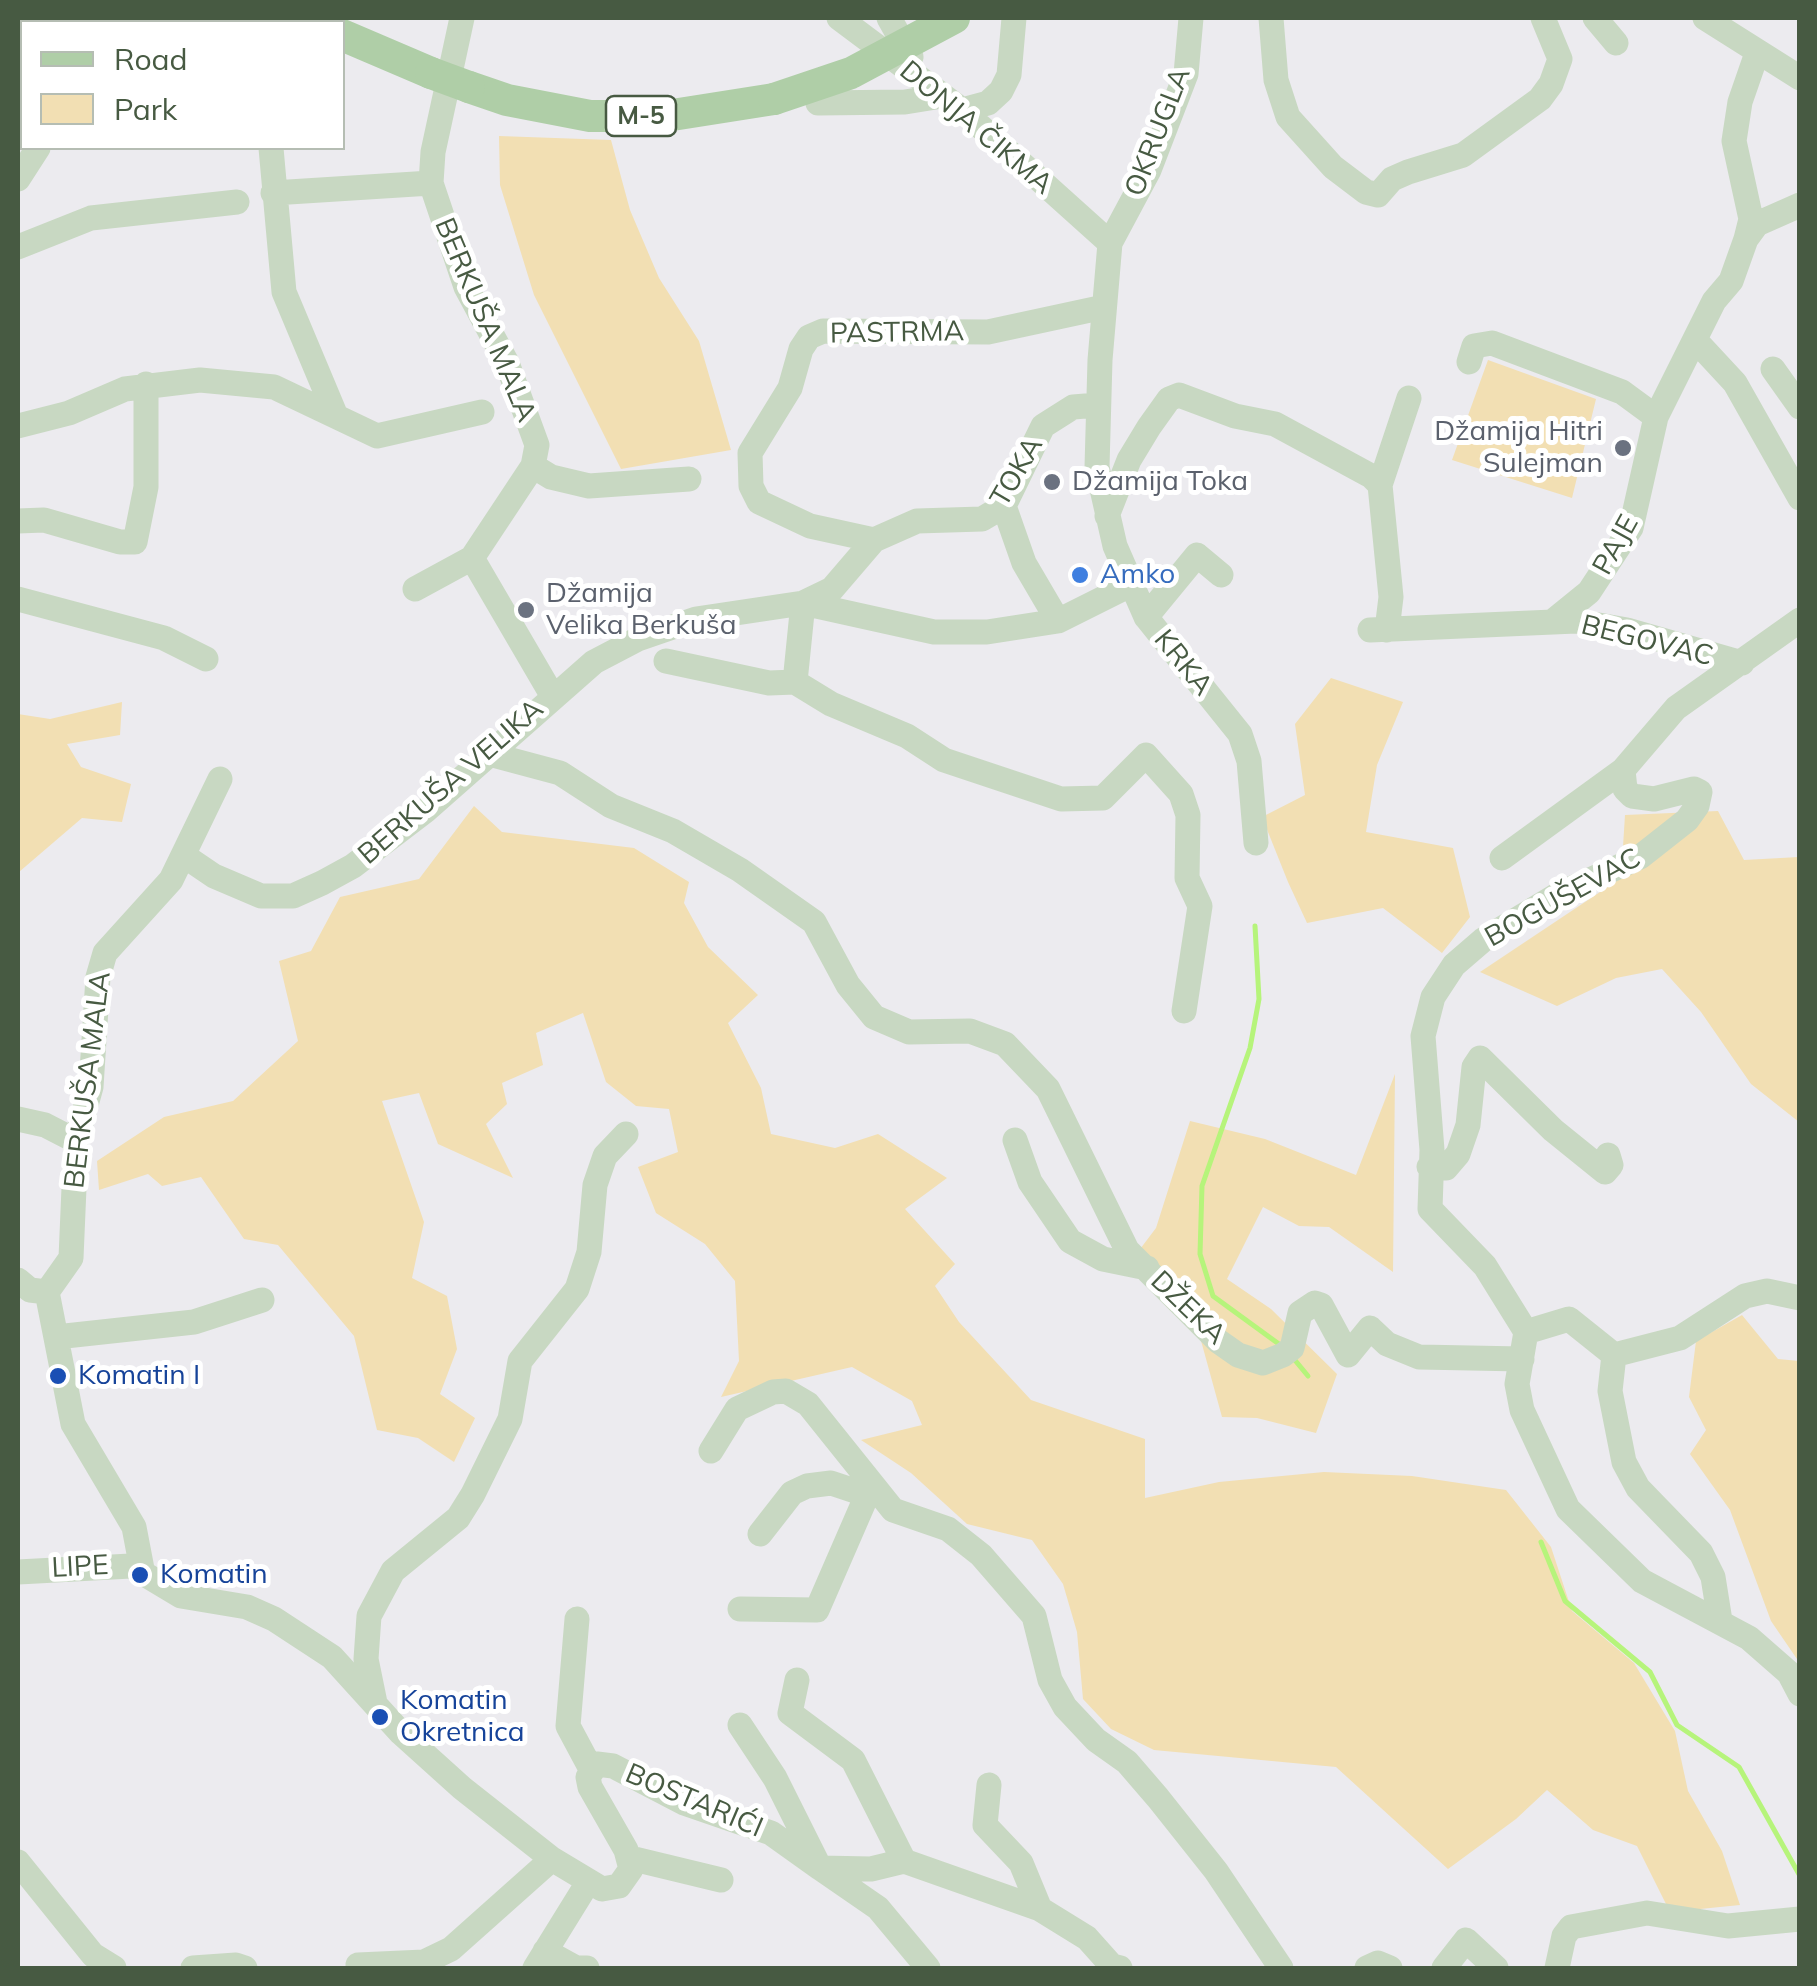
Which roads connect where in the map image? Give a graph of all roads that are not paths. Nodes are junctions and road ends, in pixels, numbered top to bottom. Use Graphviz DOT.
graph roads {
  1 [pos="462,18"];
  2 [pos="839,18"];
  3 [pos="889,18"];
  4 [pos="954,18"];
  5 [pos="1014,18"];
  6 [pos="1190,18"];
  7 [pos="1270,18"];
  8 [pos="1543,18"];
  9 [pos="1595,18"];
  10 [pos="1705,18"];
  11 [pos="345,35"];
  12 [pos="1616,43"];
  13 [pos="1758,53"];
  14 [pos="922,77"];
  15 [pos="1800,78"];
  16 [pos="818,103"];
  17 [pos="952,103"];
  18 [pos="37,150"];
  19 [pos="270,150"];
  20 [pos="18,179"];
  21 [pos="432,183"];
  22 [pos="273,193"];
  23 [pos="237,202"];
  24 [pos="1800,205"];
  25 [pos="1746,239"];
  26 [pos="1110,242"];
  27 [pos="18,247"];
  28 [pos="1104,307"];
  29 [pos="1696,341"];
  30 [pos="1469,362"];
  31 [pos="1774,369"];
  32 [pos="146,384"];
  33 [pos="1409,398"];
  34 [pos="1098,405"];
  35 [pos="1800,407"];
  36 [pos="482,412"];
  37 [pos="336,416"];
  38 [pos="1656,417"];
  39 [pos="18,426"];
  40 [pos="533,466"];
  41 [pos="689,480"];
  42 [pos="1380,486"];
  43 [pos="1798,489"];
  44 [pos="1004,506"];
  45 [pos="1107,516"];
  46 [pos="18,521"];
  47 [pos="874,540"];
  48 [pos="472,558"];
  49 [pos="1221,575"];
  50 [pos="1130,585"];
  51 [pos="416,588"];
  52 [pos="18,599"];
  53 [pos="803,603"];
  54 [pos="1146,617"];
  55 [pos="1800,620"];
  56 [pos="1058,621"];
  57 [pos="1552,622"];
  58 [pos="206,658"];
  59 [pos="666,660"];
  60 [pos="1742,663"];
  61 [pos="795,682"];
  62 [pos="552,695"];
  63 [pos="489,754"];
  64 [pos="1623,770"];
  65 [pos="220,779"];
  66 [pos="1256,843"];
  67 [pos="186,858"];
  68 [pos="1502,858"];
  69 [pos="1184,1011"];
  70 [pos="18,1118"];
  71 [pos="626,1134"];
  72 [pos="1015,1140"];
  73 [pos="76,1141"];
  74 [pos="1608,1155"];
  75 [pos="1429,1168"];
  76 [pos="1146,1268"];
  77 [pos="18,1280"];
  78 [pos="48,1292"];
  79 [pos="1800,1298"];
  80 [pos="262,1300"];
  81 [pos="1526,1332"];
  82 [pos="56,1338"];
  83 [pos="1614,1355"];
  84 [pos="1522,1359"];
  85 [pos="711,1452"];
  86 [pos="870,1490"];
  87 [pos="760,1534"];
  88 [pos="142,1569"];
  89 [pos="18,1572"];
  90 [pos="740,1610"];
  91 [pos="578,1619"];
  92 [pos="1720,1621"];
  93 [pos="797,1680"];
  94 [pos="1800,1694"];
  95 [pos="376,1703"];
  96 [pos="740,1725"];
  97 [pos="591,1768"];
  98 [pos="989,1786"];
  99 [pos="630,1858"];
  100 [pos="552,1859"];
  101 [pos="18,1862"];
  102 [pos="904,1862"];
  103 [pos="820,1868"];
  104 [pos="721,1880"];
  105 [pos="587,1884"];
  106 [pos="1040,1910"];
  107 [pos="1800,1919"];
  108 [pos="540,1960"];
  109 [pos="1447,1963"];
  110 [pos="358,1964"];
  111 [pos="114,1968"];
  112 [pos="193,1968"];
  113 [pos="245,1968"];
  114 [pos="587,1968"];
  115 [pos="928,1968"];
  116 [pos="1120,1968"];
  117 [pos="1282,1968"];
  118 [pos="1367,1968"];
  119 [pos="1390,1968"];
  120 [pos="1496,1968"];
  121 [pos="1557,1968"];
  1 -- 21 [label="street"];
  2 -- 14 [label="street, DONJA ČIKMA"];
  3 -- 14 [label="street"];
  4 -- 11 [label="main road, M-5, bridge"];
  5 -- 17 [label="street"];
  6 -- 26 [label="street, OKRUGLA"];
  7 -- 8 [label="street"];
  9 -- 12 [label="street"];
  10 -- 13 [label="street"];
  13 -- 15 [label="street"];
  13 -- 25 [label="street"];
  14 -- 17 [label="street, DONJA ČIKMA"];
  16 -- 17 [label="street"];
  17 -- 26 [label="street, DONJA ČIKMA"];
  18 -- 20 [label="street"];
  19 -- 22 [label="street"];
  21 -- 22 [label="street"];
  21 -- 40 [label="street, BERKUŠA MALA"];
  22 -- 37 [label="street"];
  23 -- 27 [label="street"];
  24 -- 25 [label="street"];
  25 -- 29 [label="street, PAJE"];
  26 -- 28 [label="street, KRKA"];
  28 -- 34 [label="street, KRKA"];
  28 -- 47 [label="street, PASTRMA"];
  29 -- 38 [label="street, PAJE"];
  29 -- 43 [label="street"];
  30 -- 38 [label="street"];
  31 -- 35 [label="street"];
  32 -- 37 [label="street"];
  32 -- 39 [label="street"];
  32 -- 46 [label="street"];
  33 -- 42 [label="street"];
  34 -- 44 [label="street, TOKA"];
  34 -- 45 [label="street, KRKA"];
  36 -- 37 [label="street"];
  38 -- 57 [label="street, PAJE"];
  40 -- 41 [label="street"];
  40 -- 48 [label="street"];
  42 -- 45 [label="street"];
  42 -- 57 [label="street, BEGOVAC"];
  44 -- 47 [label="street, TOKA"];
  44 -- 56 [label="street"];
  45 -- 50 [label="street, KRKA"];
  47 -- 53 [label="street, TOKA"];
  48 -- 51 [label="street"];
  48 -- 62 [label="street"];
  49 -- 54 [label="street"];
  50 -- 54 [label="street, KRKA"];
  50 -- 56 [label="street"];
  52 -- 58 [label="street"];
  53 -- 56 [label="street"];
  53 -- 61 [label="street"];
  53 -- 62 [label="street, TOKA"];
  54 -- 66 [label="street, KRKA"];
  55 -- 60 [label="street"];
  57 -- 60 [label="street, BEGOVAC"];
  59 -- 61 [label="street"];
  60 -- 64 [label="street"];
  61 -- 69 [label="street"];
  62 -- 63 [label="street, BERKUŠA VELIKA"];
  63 -- 67 [label="street, BERKUŠA VELIKA"];
  63 -- 76 [label="street, DŽEKA"];
  64 -- 68 [label="street"];
  64 -- 75 [label="street, BOGUŠEVAC"];
  65 -- 67 [label="street, BERKUŠA MALA"];
  67 -- 73 [label="street, BERKUŠA MALA"];
  70 -- 73 [label="street"];
  71 -- 95 [label="street"];
  72 -- 76 [label="street"];
  73 -- 78 [label="street, BERKUŠA MALA"];
  74 -- 75 [label="street"];
  75 -- 81 [label="street, BOGUŠEVAC"];
  76 -- 84 [label="street, DŽEKA"];
  77 -- 78 [label="street"];
  78 -- 82 [label="street"];
  79 -- 83 [label="street"];
  80 -- 82 [label="street"];
  81 -- 83 [label="street"];
  81 -- 84 [label="street"];
  82 -- 88 [label="street"];
  83 -- 92 [label="street"];
  84 -- 92 [label="street"];
  85 -- 86 [label="street"];
  86 -- 87 [label="street"];
  86 -- 90 [label="street"];
  86 -- 117 [label="street"];
  88 -- 89 [label="street, LIPE"];
  88 -- 95 [label="street"];
  91 -- 97 [label="street"];
  92 -- 94 [label="street"];
  93 -- 102 [label="street"];
  95 -- 100 [label="street"];
  96 -- 103 [label="street"];
  97 -- 99 [label="street, BOSTARIĆI"];
  97 -- 103 [label="street, BOSTARIĆI"];
  98 -- 106 [label="street"];
  99 -- 104 [label="street"];
  99 -- 105 [label="street"];
  100 -- 105 [label="street"];
  100 -- 110 [label="street"];
  101 -- 111 [label="street"];
  102 -- 103 [label="street"];
  102 -- 106 [label="street"];
  103 -- 115 [label="street, BOSTARIĆI"];
  105 -- 108 [label="street"];
  106 -- 116 [label="street"];
  107 -- 121 [label="street"];
  108 -- 114 [label="street"];
  109 -- 120 [label="street"];
  112 -- 113 [label="street"];
  118 -- 119 [label="street"];
}
